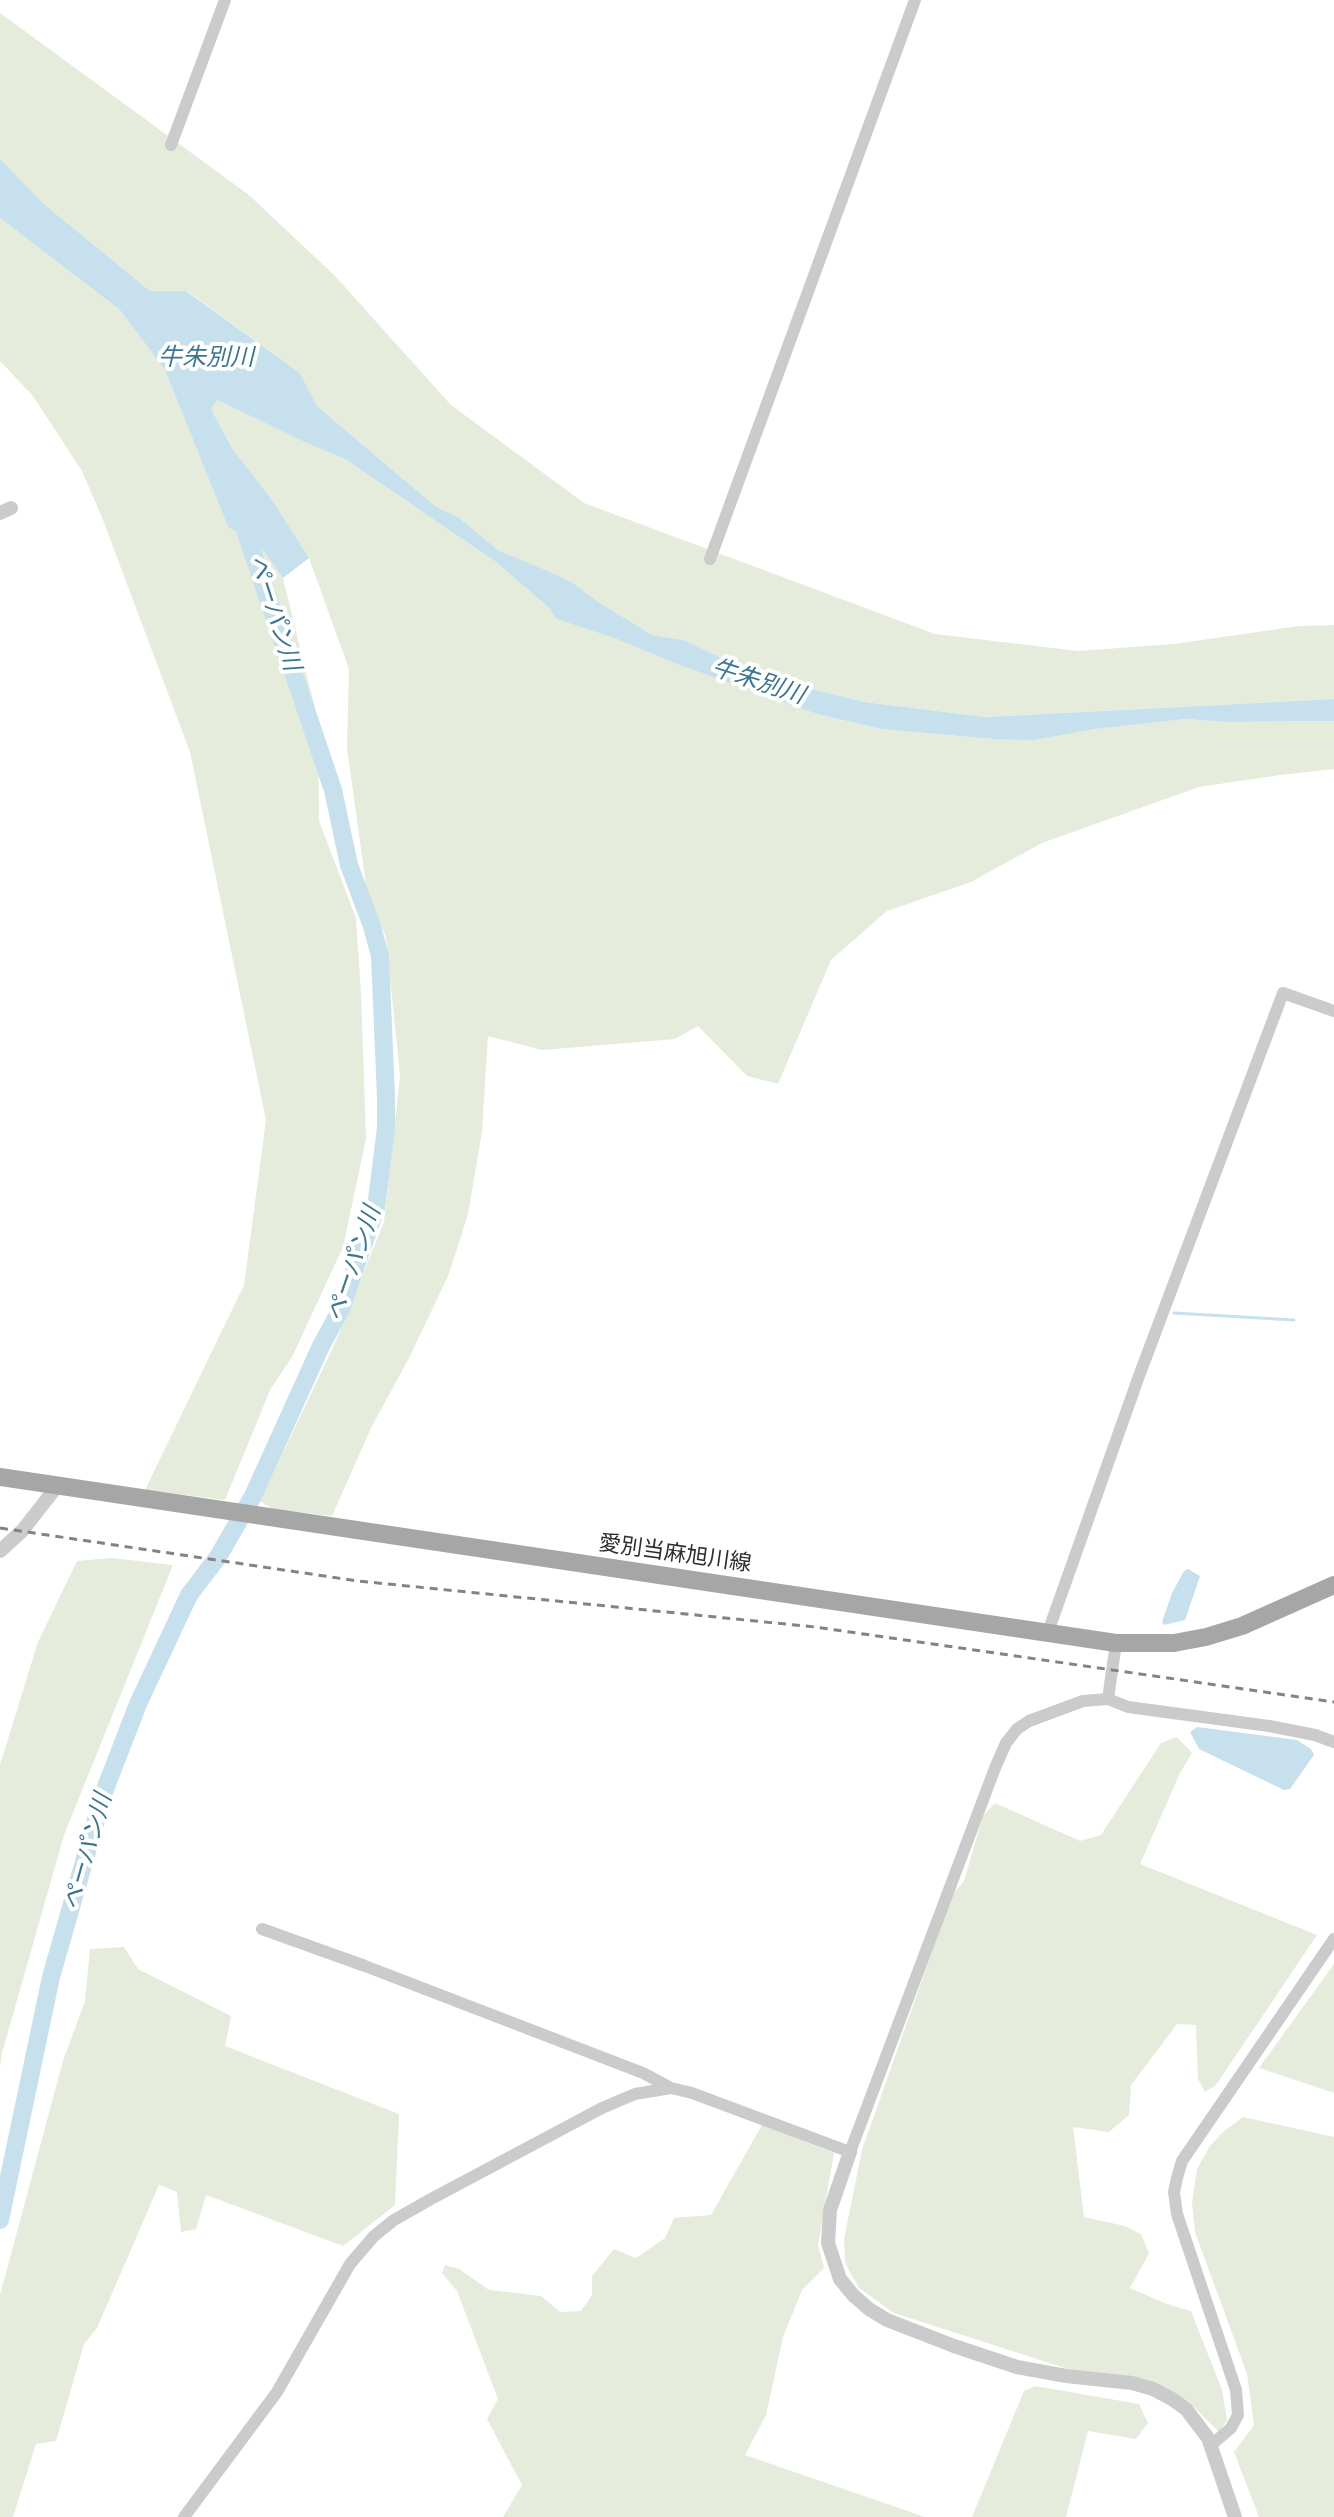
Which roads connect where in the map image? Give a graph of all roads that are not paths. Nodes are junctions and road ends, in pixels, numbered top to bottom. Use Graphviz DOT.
graph roads {
  1 [pos="225,0"];
  2 [pos="915,0"];
  3 [pos="171,145"];
  4 [pos="710,559"];
  5 [pos="1334,1011"];
  6 [pos="0,1477"];
  7 [pos="58,1485"];
  8 [pos="0,1551"];
  9 [pos="1334,1585"];
  10 [pos="1048,1632"];
  11 [pos="1116,1643"];
  12 [pos="1108,1699"];
  13 [pos="1334,1742"];
  14 [pos="262,1929"];
  15 [pos="1334,1939"];
  16 [pos="671,2088"];
  17 [pos="850,2152"];
  18 [pos="1210,2446"];
  19 [pos="184,2517"];
  20 [pos="1235,2517"];
  1 -- 3 [label="street"];
  2 -- 4 [label="street"];
  5 -- 10 [label="street"];
  6 -- 7 [label="main road, 愛別当麻旭川線"];
  7 -- 8 [label="street"];
  7 -- 10 [label="main road, 愛別当麻旭川線"];
  9 -- 11 [label="main road, 愛別当麻旭川線"];
  10 -- 11 [label="main road, 愛別当麻旭川線"];
  11 -- 12 [label="street"];
  12 -- 13 [label="street"];
  12 -- 17 [label="street"];
  14 -- 16 [label="street"];
  15 -- 18 [label="street"];
  16 -- 17 [label="street"];
  16 -- 19 [label="street"];
  17 -- 18 [label="street"];
  18 -- 20 [label="street"];
}
